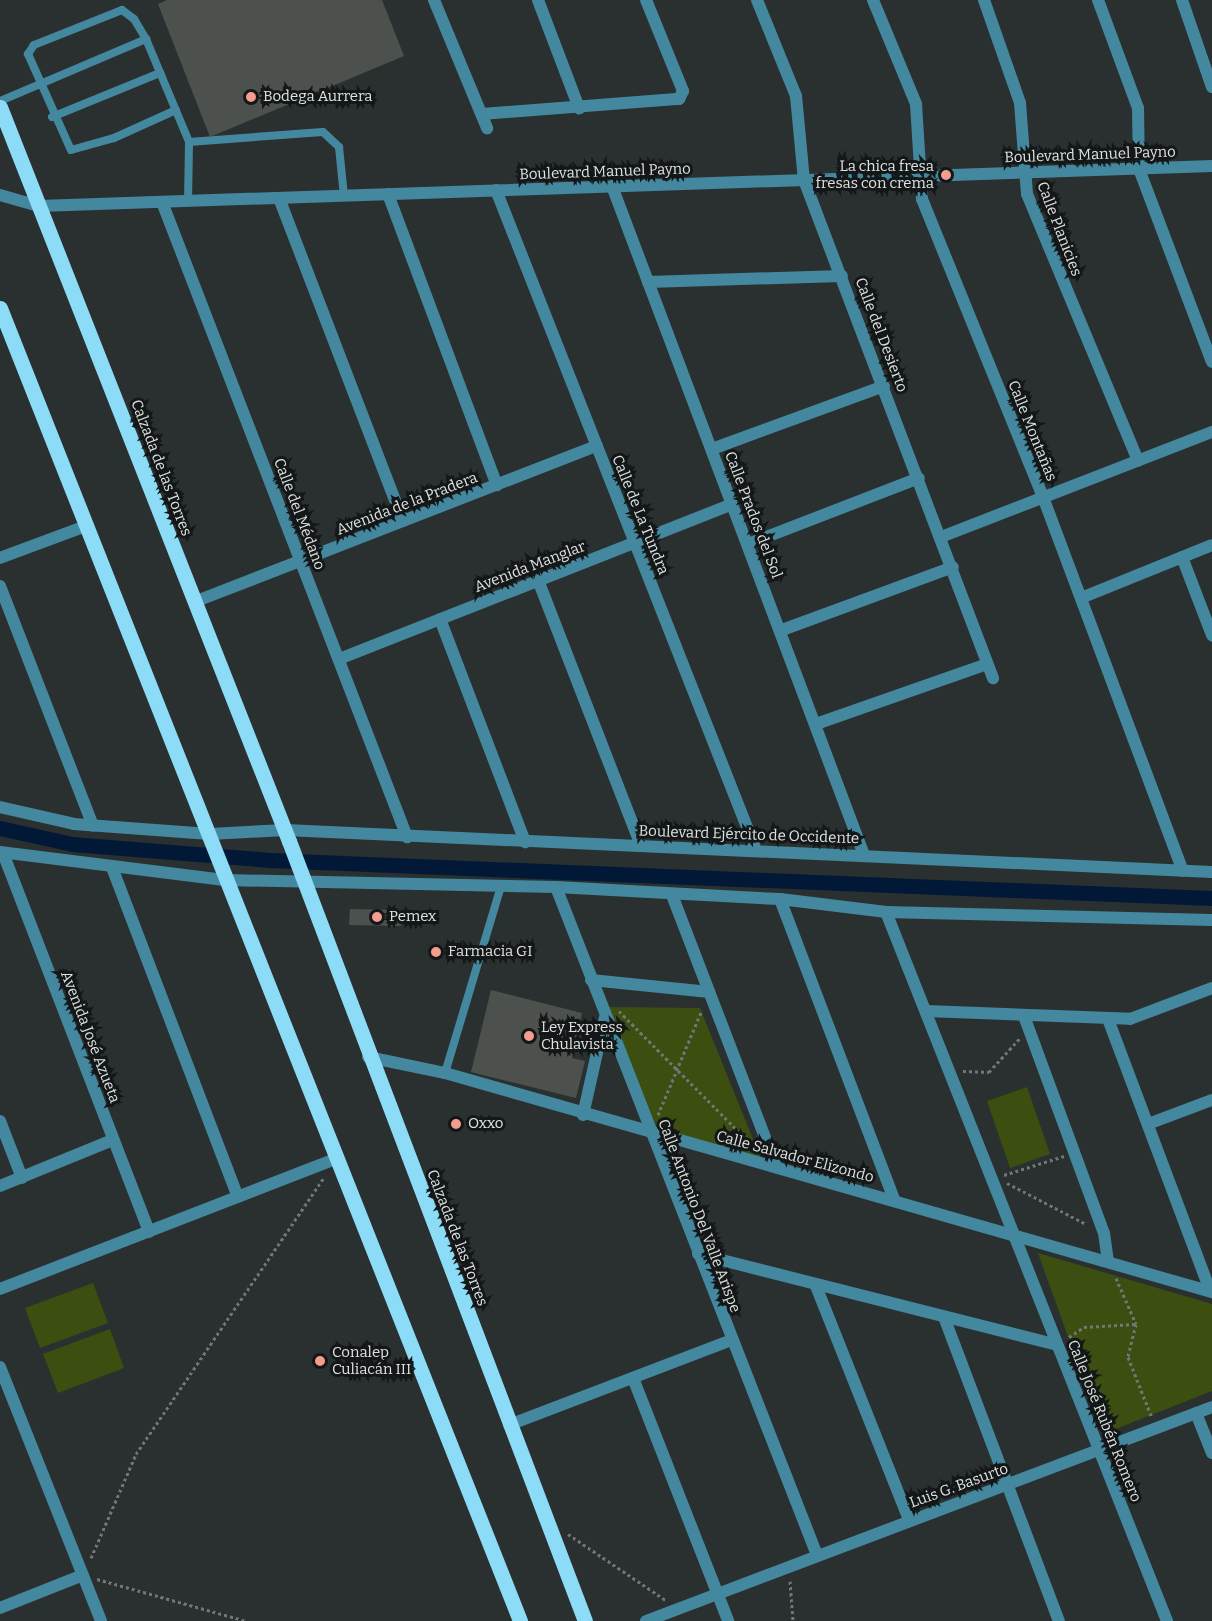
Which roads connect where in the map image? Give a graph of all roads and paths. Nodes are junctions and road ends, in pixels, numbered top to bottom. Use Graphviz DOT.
graph roads {
  1 [pos="434,0"];
  2 [pos="538,0"];
  3 [pos="646,0"];
  4 [pos="757,0"];
  5 [pos="873,0"];
  6 [pos="984,0"];
  7 [pos="1098,0"];
  8 [pos="1182,0"];
  9 [pos="146,39"];
  10 [pos="160,73"];
  11 [pos="39,83"];
  12 [pos="1212,87"];
  13 [pos="0,101"];
  14 [pos="0,107"];
  15 [pos="579,108"];
  16 [pos="176,110"];
  17 [pos="482,114"];
  18 [pos="52,117"];
  19 [pos="487,128"];
  20 [pos="189,142"];
  21 [pos="1212,166"];
  22 [pos="1139,169"];
  23 [pos="1022,172"];
  24 [pos="920,175"];
  25 [pos="804,180"];
  26 [pos="612,186"];
  27 [pos="496,190"];
  28 [pos="388,194"];
  29 [pos="0,195"];
  30 [pos="344,196"];
  31 [pos="279,198"];
  32 [pos="188,201"];
  33 [pos="162,202"];
  34 [pos="39,206"];
  35 [pos="842,276"];
  36 [pos="648,282"];
  37 [pos="0,308"];
  38 [pos="1212,362"];
  39 [pos="884,386"];
  40 [pos="1212,432"];
  41 [pos="597,446"];
  42 [pos="712,449"];
  43 [pos="1138,461"];
  44 [pos="919,478"];
  45 [pos="497,485"];
  46 [pos="1043,497"];
  47 [pos="732,504"];
  48 [pos="404,521"];
  49 [pos="86,526"];
  50 [pos="941,537"];
  51 [pos="635,542"];
  52 [pos="748,544"];
  53 [pos="1212,545"];
  54 [pos="1182,557"];
  55 [pos="0,558"];
  56 [pos="301,561"];
  57 [pos="952,567"];
  58 [pos="538,580"];
  59 [pos="0,586"];
  60 [pos="1081,598"];
  61 [pos="194,602"];
  62 [pos="440,619"];
  63 [pos="782,630"];
  64 [pos="1212,635"];
  65 [pos="339,659"];
  66 [pos="987,664"];
  67 [pos="993,678"];
  68 [pos="816,724"];
  69 [pos="0,807"];
  70 [pos="93,826"];
  71 [pos="287,836"];
  72 [pos="407,837"];
  73 [pos="211,839"];
  74 [pos="525,842"];
  75 [pos="641,845"];
  76 [pos="756,850"];
  77 [pos="1,853"];
  78 [pos="864,855"];
  79 [pos="113,870"];
  80 [pos="1183,871"];
  81 [pos="1212,872"];
  82 [pos="301,873"];
  83 [pos="226,880"];
  84 [pos="501,886"];
  85 [pos="556,887"];
  86 [pos="672,895"];
  87 [pos="780,898"];
  88 [pos="886,912"];
  89 [pos="1212,920"];
  90 [pos="591,980"];
  91 [pos="1212,988"];
  92 [pos="710,992"];
  93 [pos="614,1006"];
  94 [pos="926,1011"];
  95 [pos="1024,1016"];
  96 [pos="605,1017"];
  97 [pos="1108,1018"];
  98 [pos="1028,1028"];
  99 [pos="368,1057"];
  100 [pos="949,1070"];
  101 [pos="445,1073"];
  102 [pos="676,1073"];
  103 [pos="1212,1100"];
  104 [pos="583,1114"];
  105 [pos="0,1121"];
  106 [pos="1148,1124"];
  107 [pos="651,1133"];
  108 [pos="114,1140"];
  109 [pos="1074,1153"];
  110 [pos="336,1159"];
  111 [pos="777,1168"];
  112 [pos="22,1178"];
  113 [pos="0,1186"];
  114 [pos="238,1197"];
  115 [pos="894,1198"];
  116 [pos="149,1232"];
  117 [pos="1013,1233"];
  118 [pos="1104,1233"];
  119 [pos="698,1254"];
  120 [pos="1108,1262"];
  121 [pos="816,1286"];
  122 [pos="0,1289"];
  123 [pos="1211,1291"];
  124 [pos="944,1317"];
  125 [pos="1136,1324"];
  126 [pos="732,1340"];
  127 [pos="1057,1345"];
  128 [pos="0,1367"];
  129 [pos="633,1378"];
  130 [pos="1212,1407"];
  131 [pos="1196,1413"];
  132 [pos="509,1425"];
  133 [pos="1156,1428"];
  134 [pos="1098,1449"];
  135 [pos="1212,1453"];
  136 [pos="1006,1484"];
  137 [pos="545,1518"];
  138 [pos="909,1520"];
  139 [pos="817,1555"];
  140 [pos="788,1565"];
  141 [pos="83,1575"];
  142 [pos="717,1594"];
  143 [pos="0,1608"];
  144 [pos="678,1609"];
  145 [pos="100,1621"];
  146 [pos="246,1621"];
  147 [pos="520,1621"];
  148 [pos="585,1621"];
  149 [pos="646,1621"];
  150 [pos="728,1621"];
  151 [pos="793,1621"];
  152 [pos="1059,1621"];
  153 [pos="1167,1621"];
  1 -- 17 [label="street"];
  2 -- 15 [label="street"];
  3 -- 15 [label="street"];
  4 -- 25 [label="street, Calle del Desierto"];
  5 -- 24 [label="street, Calle Montañas"];
  6 -- 23 [label="street, Calle Planicies"];
  7 -- 22 [label="street"];
  8 -- 12 [label="street"];
  9 -- 10 [label="lane"];
  9 -- 11 [label="lane"];
  9 -- 11 [label="lane"];
  10 -- 16 [label="lane"];
  10 -- 18 [label="lane"];
  11 -- 13 [label="lane"];
  11 -- 18 [label="lane"];
  14 -- 34 [label="main road, Calzada de las Torres"];
  15 -- 17 [label="street"];
  16 -- 18 [label="lane"];
  16 -- 20 [label="lane"];
  17 -- 19 [label="street"];
  20 -- 30 [label="lane"];
  20 -- 32 [label="lane"];
  21 -- 22 [label="street, Boulevard Manuel Payno"];
  22 -- 23 [label="street, Boulevard Manuel Payno"];
  22 -- 38 [label="street"];
  23 -- 24 [label="street, Boulevard Manuel Payno"];
  23 -- 43 [label="street, Calle Planicies"];
  24 -- 25 [label="street, Boulevard Manuel Payno"];
  24 -- 46 [label="street, Calle Montañas"];
  25 -- 26 [label="street, Boulevard Manuel Payno"];
  25 -- 35 [label="street, Calle del Desierto"];
  26 -- 27 [label="street, Boulevard Manuel Payno"];
  26 -- 36 [label="street, Calle Prados del Sol"];
  27 -- 28 [label="street, Boulevard Manuel Payno"];
  27 -- 41 [label="street, Calle de La Tundra"];
  28 -- 30 [label="street, Boulevard Manuel Payno"];
  28 -- 45 [label="street"];
  29 -- 34 [label="street, Boulevard Manuel Payno"];
  30 -- 31 [label="street, Boulevard Manuel Payno"];
  31 -- 32 [label="street, Boulevard Manuel Payno"];
  31 -- 48 [label="street"];
  32 -- 33 [label="street, Boulevard Manuel Payno"];
  33 -- 34 [label="street, Boulevard Manuel Payno"];
  33 -- 56 [label="street, Calle del Médano"];
  34 -- 61 [label="main road, Calzada de las Torres"];
  35 -- 36 [label="street"];
  35 -- 39 [label="street, Calle del Desierto"];
  36 -- 42 [label="street, Calle Prados del Sol"];
  37 -- 49 [label="main road"];
  39 -- 42 [label="street"];
  39 -- 44 [label="street, Calle del Desierto"];
  40 -- 43 [label="street"];
  41 -- 45 [label="street, Avenida de la Pradera"];
  41 -- 51 [label="street, Calle de La Tundra"];
  42 -- 47 [label="street, Calle Prados del Sol"];
  43 -- 46 [label="street"];
  44 -- 50 [label="street, Calle del Desierto"];
  44 -- 52 [label="street"];
  45 -- 48 [label="street, Avenida de la Pradera"];
  46 -- 50 [label="street"];
  46 -- 60 [label="street, Calle Montañas"];
  47 -- 51 [label="street, Avenida Manglar"];
  47 -- 52 [label="street, Calle Prados del Sol"];
  48 -- 56 [label="street, Avenida de la Pradera"];
  49 -- 55 [label="street"];
  49 -- 73 [label="main road"];
  50 -- 57 [label="street, Calle del Desierto"];
  51 -- 58 [label="street, Avenida Manglar"];
  51 -- 76 [label="street, Calle de La Tundra"];
  52 -- 63 [label="street, Calle Prados del Sol"];
  53 -- 54 [label="street"];
  54 -- 60 [label="street"];
  54 -- 64 [label="street"];
  56 -- 61 [label="street, Avenida de la Pradera"];
  56 -- 65 [label="street, Calle del Médano"];
  57 -- 63 [label="street"];
  57 -- 66 [label="street, Calle del Desierto"];
  58 -- 62 [label="street, Avenida Manglar"];
  58 -- 75 [label="street"];
  59 -- 70 [label="street"];
  60 -- 80 [label="street, Calle Montañas"];
  61 -- 71 [label="main road, Calzada de las Torres"];
  62 -- 65 [label="street, Avenida Manglar"];
  62 -- 74 [label="street"];
  63 -- 68 [label="street, Calle Prados del Sol"];
  65 -- 72 [label="street, Calle del Médano"];
  66 -- 67 [label="street, Calle del Desierto"];
  66 -- 68 [label="street"];
  68 -- 78 [label="street, Calle Prados del Sol"];
  69 -- 70 [label="street, Boulevard Ejército de Occidente"];
  70 -- 73 [label="street, Boulevard Ejército de Occidente"];
  71 -- 72 [label="street, Boulevard Ejército de Occidente"];
  71 -- 73 [label="street, Boulevard Ejército de Occidente"];
  71 -- 82 [label="main road, Calzada de las Torres"];
  72 -- 74 [label="street, Boulevard Ejército de Occidente"];
  73 -- 83 [label="main road"];
  74 -- 75 [label="street, Boulevard Ejército de Occidente"];
  75 -- 76 [label="street, Boulevard Ejército de Occidente"];
  76 -- 78 [label="street, Boulevard Ejército de Occidente"];
  77 -- 79 [label="street"];
  77 -- 108 [label="street, Avenida José Azueta"];
  78 -- 80 [label="street, Boulevard Ejército de Occidente"];
  79 -- 83 [label="street"];
  79 -- 114 [label="street"];
  80 -- 81 [label="street, Boulevard Ejército de Occidente"];
  82 -- 83 [label="street"];
  82 -- 84 [label="street"];
  82 -- 99 [label="main road, Calzada de las Torres"];
  83 -- 110 [label="main road"];
  84 -- 85 [label="street"];
  84 -- 101 [label="lane"];
  85 -- 86 [label="street"];
  85 -- 90 [label="street, Calle Antonio Del Valle Arispe"];
  86 -- 87 [label="street"];
  86 -- 92 [label="street"];
  87 -- 88 [label="street"];
  87 -- 115 [label="street"];
  88 -- 89 [label="street"];
  88 -- 94 [label="street, Calle José Rubén Romero"];
  90 -- 92 [label="street"];
  90 -- 96 [label="street, Calle Antonio Del Valle Arispe"];
  91 -- 97 [label="street"];
  92 -- 102 [label="path"];
  92 -- 111 [label="street"];
  93 -- 102 [label="path"];
  94 -- 95 [label="street"];
  94 -- 100 [label="street, Calle José Rubén Romero"];
  95 -- 97 [label="street"];
  95 -- 98 [label="street"];
  96 -- 104 [label="street"];
  96 -- 107 [label="street, Calle Antonio Del Valle Arispe"];
  97 -- 106 [label="street"];
  98 -- 100 [label="path"];
  98 -- 109 [label="street"];
  99 -- 101 [label="street, Calle Salvador Elizondo"];
  99 -- 132 [label="main road, Calzada de las Torres"];
  100 -- 117 [label="street, Calle José Rubén Romero"];
  101 -- 104 [label="street, Calle Salvador Elizondo"];
  102 -- 107 [label="path"];
  102 -- 111 [label="path"];
  103 -- 106 [label="street"];
  104 -- 107 [label="street, Calle Salvador Elizondo"];
  105 -- 112 [label="street"];
  106 -- 123 [label="street"];
  107 -- 111 [label="street, Calle Salvador Elizondo"];
  107 -- 119 [label="street, Calle Antonio Del Valle Arispe"];
  108 -- 112 [label="street"];
  108 -- 116 [label="street, Avenida José Azueta"];
  109 -- 118 [label="street"];
  109 -- 118 [label="path"];
  110 -- 114 [label="street"];
  110 -- 141 [label="path"];
  110 -- 147 [label="main road"];
  111 -- 115 [label="street, Calle Salvador Elizondo"];
  112 -- 113 [label="street"];
  114 -- 116 [label="street"];
  115 -- 117 [label="street, Calle Salvador Elizondo"];
  116 -- 122 [label="street"];
  117 -- 120 [label="street, Calle Salvador Elizondo"];
  117 -- 127 [label="street, Calle José Rubén Romero"];
  118 -- 120 [label="street"];
  119 -- 121 [label="street"];
  119 -- 126 [label="street, Calle Antonio Del Valle Arispe"];
  120 -- 123 [label="street, Calle Salvador Elizondo"];
  120 -- 125 [label="path"];
  121 -- 124 [label="street"];
  121 -- 138 [label="street"];
  124 -- 127 [label="street"];
  124 -- 136 [label="street"];
  125 -- 127 [label="path"];
  125 -- 133 [label="path"];
  126 -- 129 [label="street"];
  126 -- 139 [label="street, Calle Antonio Del Valle Arispe"];
  127 -- 134 [label="street, Calle José Rubén Romero"];
  128 -- 141 [label="street"];
  129 -- 132 [label="street"];
  129 -- 142 [label="street"];
  130 -- 131 [label="street, Luis G. Basurto"];
  131 -- 133 [label="street, Luis G. Basurto"];
  131 -- 135 [label="street"];
  132 -- 137 [label="main road, Calzada de las Torres"];
  133 -- 134 [label="street, Luis G. Basurto"];
  134 -- 136 [label="street, Luis G. Basurto"];
  134 -- 153 [label="street, Calle José Rubén Romero"];
  136 -- 138 [label="street, Luis G. Basurto"];
  136 -- 152 [label="street"];
  137 -- 144 [label="path"];
  137 -- 148 [label="main road, Calzada de las Torres"];
  138 -- 139 [label="street, Luis G. Basurto"];
  139 -- 140 [label="street, Luis G. Basurto"];
  140 -- 142 [label="street, Luis G. Basurto"];
  140 -- 151 [label="path"];
  141 -- 143 [label="street"];
  141 -- 145 [label="street"];
  141 -- 146 [label="path"];
  142 -- 144 [label="street, Luis G. Basurto"];
  142 -- 150 [label="street"];
  144 -- 149 [label="street, Luis G. Basurto"];
}
